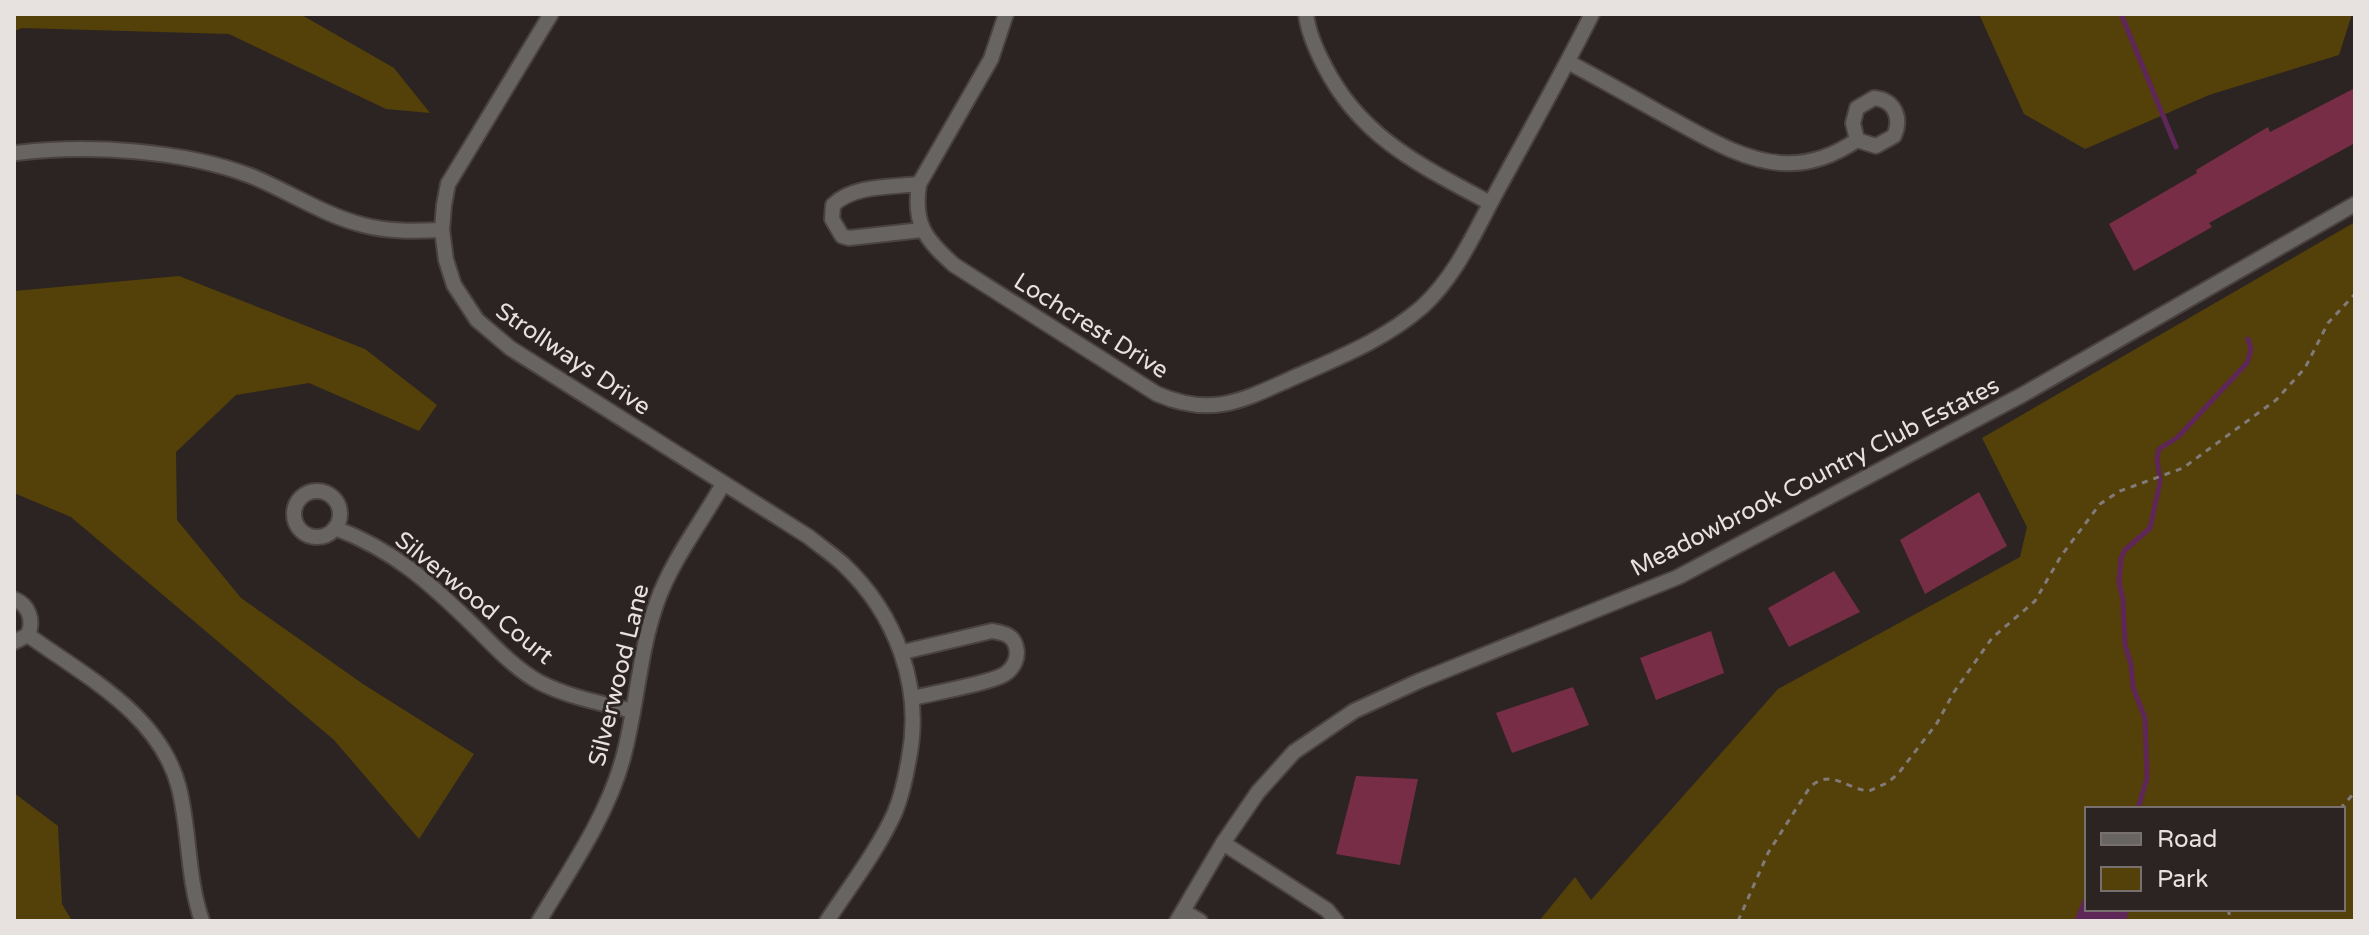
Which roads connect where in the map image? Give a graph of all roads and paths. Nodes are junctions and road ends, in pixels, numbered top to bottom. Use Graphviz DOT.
graph roads {
  1 [pos="551,14"];
  2 [pos="1006,14"];
  3 [pos="1306,14"];
  4 [pos="1592,14"];
  5 [pos="1568,62"];
  6 [pos="1857,140"];
  7 [pos="15,155"];
  8 [pos="919,184"];
  9 [pos="1490,203"];
  10 [pos="2355,204"];
  11 [pos="442,230"];
  12 [pos="922,230"];
  13 [pos="2355,294"];
  14 [pos="723,484"];
  15 [pos="335,528"];
  16 [pos="14,599"];
  17 [pos="28,635"];
  18 [pos="14,642"];
  19 [pos="903,652"];
  20 [pos="913,698"];
  21 [pos="633,711"];
  22 [pos="2355,792"];
  23 [pos="2342,807"];
  24 [pos="1223,843"];
  25 [pos="1180,916"];
  26 [pos="202,921"];
  27 [pos="539,921"];
  28 [pos="827,921"];
  29 [pos="1200,921"];
  30 [pos="1336,921"];
  31 [pos="1738,921"];
  1 -- 11 [label="street, Strollways Drive"];
  2 -- 8 [label="street"];
  3 -- 9 [label="street"];
  4 -- 5 [label="street, Lochcrest Drive"];
  5 -- 6 [label="street"];
  5 -- 9 [label="street, Lochcrest Drive"];
  7 -- 11 [label="street"];
  8 -- 12 [label="street"];
  8 -- 12 [label="street"];
  9 -- 12 [label="street, Lochcrest Drive"];
  10 -- 24 [label="street, Meadowbrook Country Club Estates"];
  11 -- 14 [label="street, Strollways Drive"];
  13 -- 31 [label="path"];
  14 -- 19 [label="street, Strollways Drive"];
  14 -- 21 [label="street, Silverwood Lane"];
  15 -- 21 [label="street, Silverwood Court"];
  16 -- 17 [label="street"];
  17 -- 18 [label="street"];
  17 -- 26 [label="street"];
  19 -- 20 [label="street, Strollways Drive"];
  19 -- 20 [label="street"];
  20 -- 28 [label="street, Strollways Drive"];
  21 -- 27 [label="street, Silverwood Lane"];
  22 -- 23 [label="path"];
  24 -- 25 [label="street, Meadowbrook Country Club Estates"];
  24 -- 30 [label="street"];
  25 -- 29 [label="street"];
}
